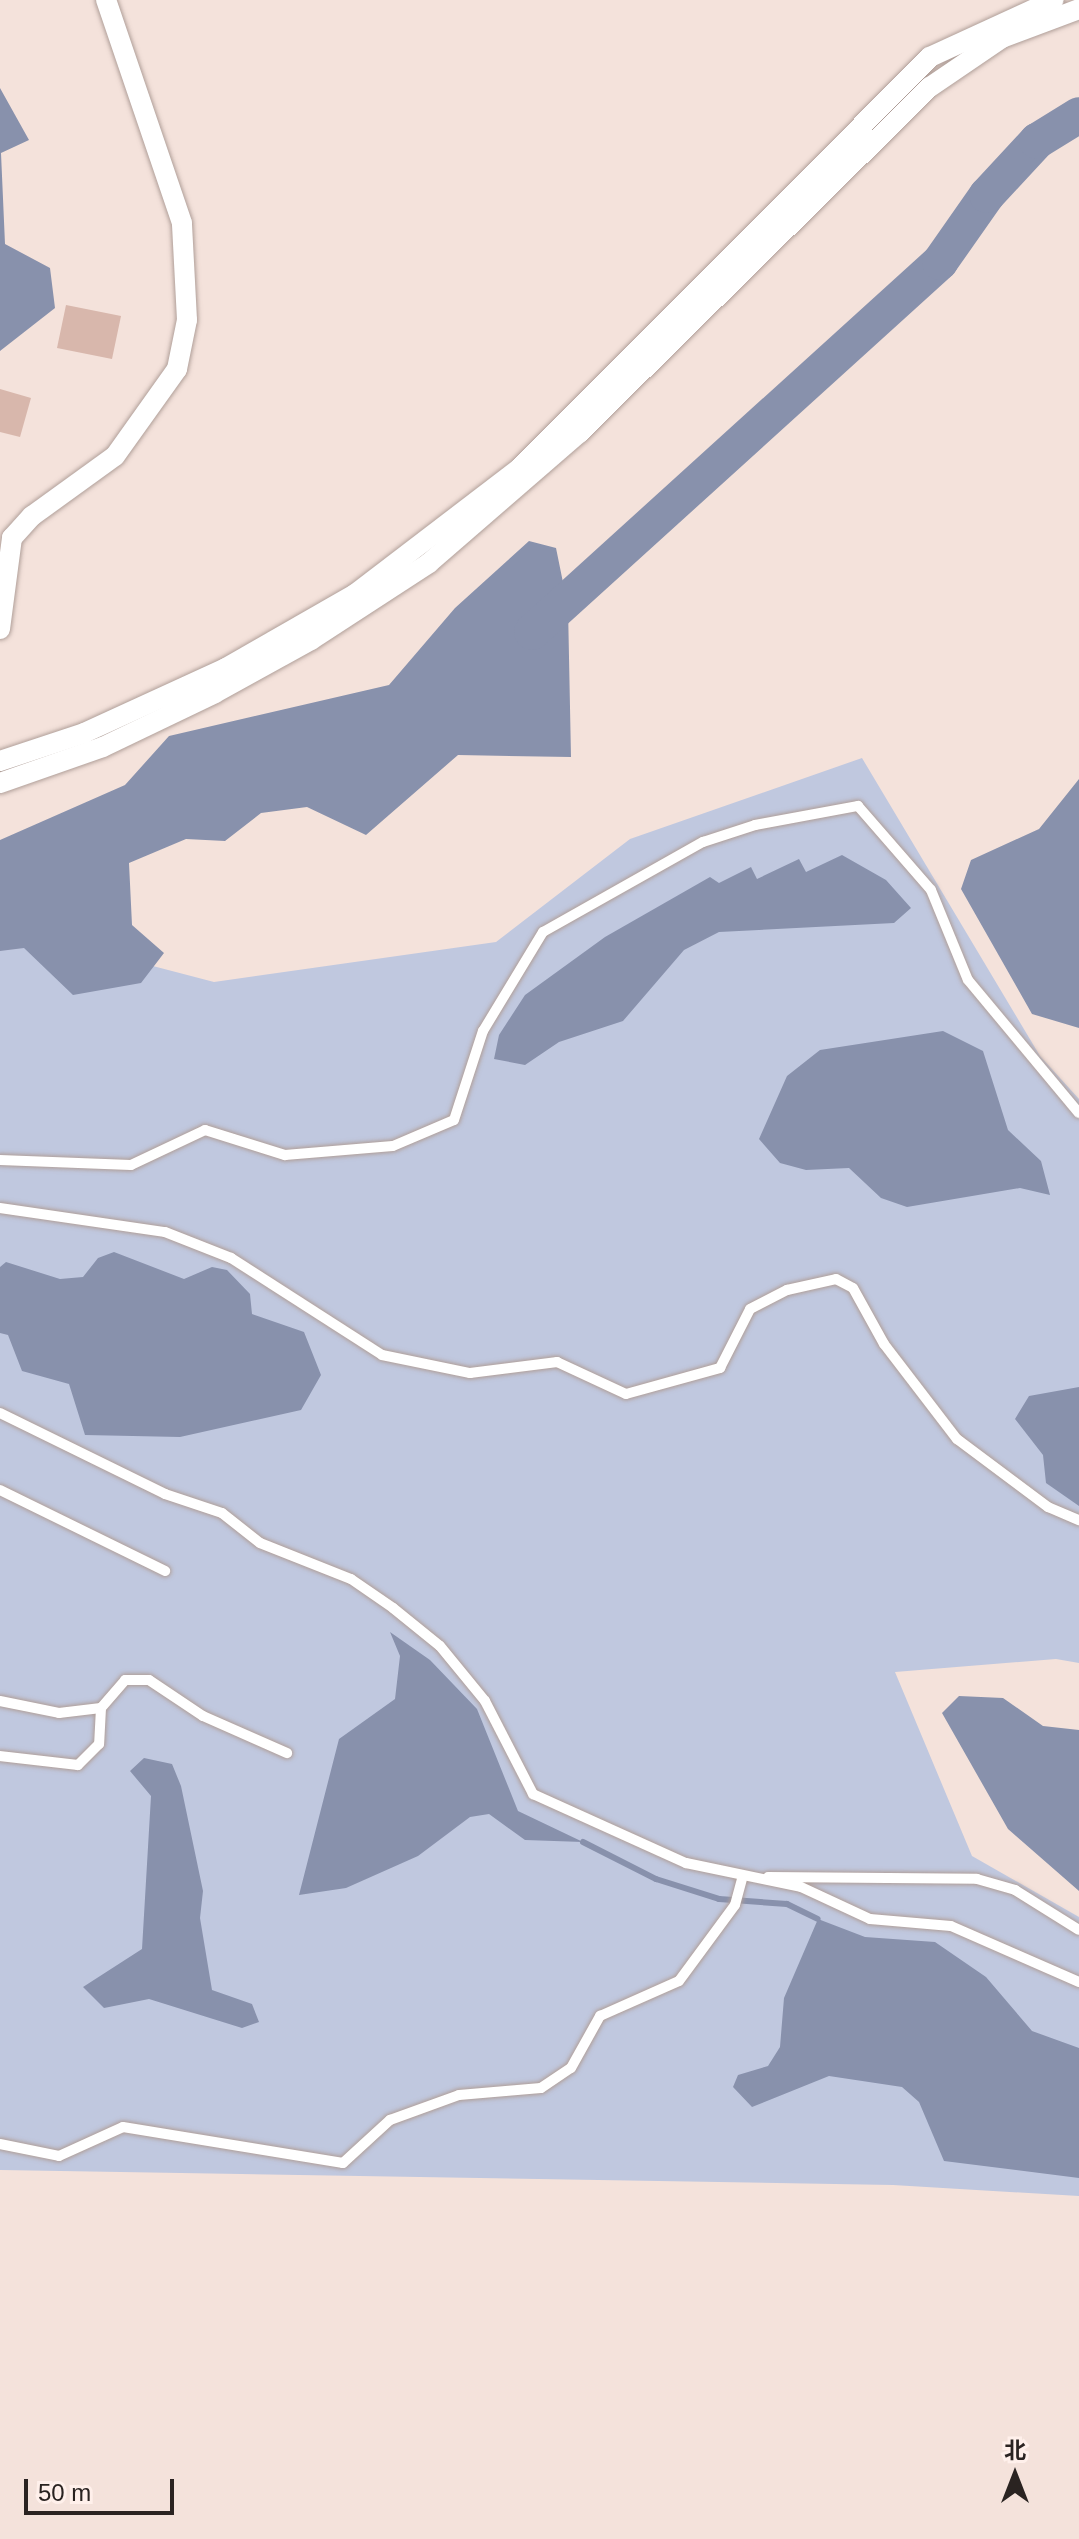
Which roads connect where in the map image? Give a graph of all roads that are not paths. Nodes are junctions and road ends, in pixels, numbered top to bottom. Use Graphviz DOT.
graph roads {
  1 [pos="106,0"];
  2 [pos="1054,0"];
  3 [pos="1079,9"];
  4 [pos="0,629"];
  5 [pos="0,761"];
  6 [pos="0,783"];
  7 [pos="1079,1113"];
  8 [pos="0,1160"];
  9 [pos="0,1208"];
  10 [pos="0,1413"];
  11 [pos="0,1490"];
  12 [pos="1079,1520"];
  13 [pos="165,1571"];
  14 [pos="0,1701"];
  15 [pos="101,1708"];
  16 [pos="287,1753"];
  17 [pos="0,1756"];
  18 [pos="742,1879"];
  19 [pos="1079,1930"];
  20 [pos="1079,1982"];
  21 [pos="0,2144"];
  1 -- 4 [label="street"];
  2 -- 5 [label="street"];
  3 -- 6 [label="street"];
  7 -- 8 [label="lane"];
  9 -- 12 [label="lane"];
  10 -- 18 [label="lane"];
  11 -- 13 [label="lane"];
  14 -- 15 [label="lane"];
  15 -- 16 [label="lane"];
  15 -- 17 [label="lane"];
  18 -- 19 [label="lane"];
  18 -- 20 [label="lane"];
  18 -- 21 [label="lane"];
}
